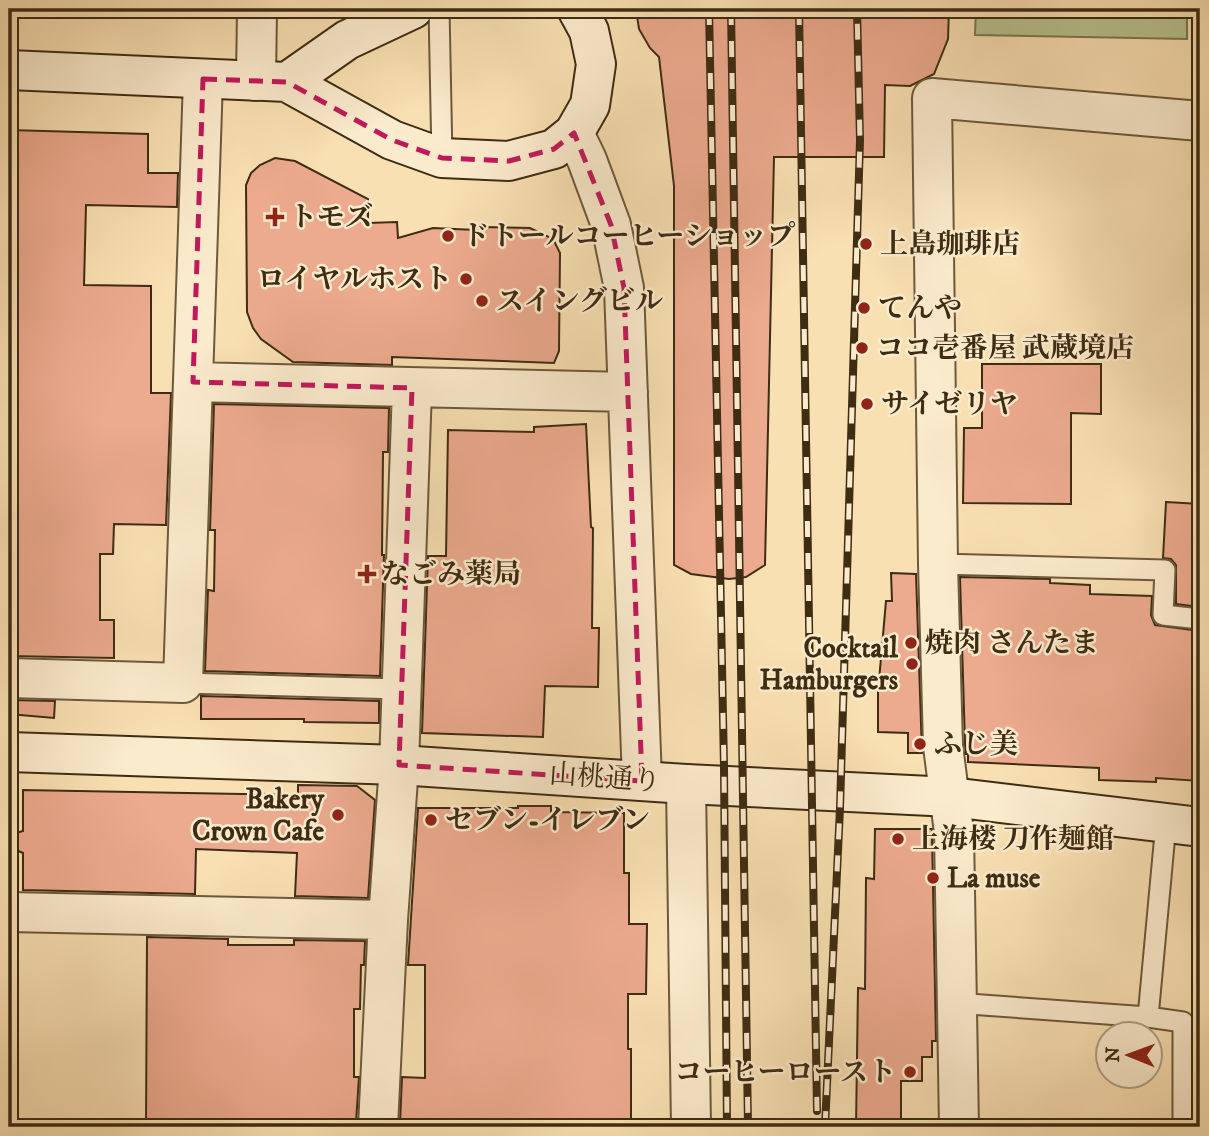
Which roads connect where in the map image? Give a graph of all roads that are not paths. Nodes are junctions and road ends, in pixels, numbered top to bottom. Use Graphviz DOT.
graph roads {
  1 [pos="257,9"];
  2 [pos="413,9"];
  3 [pos="439,9"];
  4 [pos="577,9"];
  5 [pos="347,40"];
  6 [pos="9,71"];
  7 [pos="204,79"];
  8 [pos="272,82"];
  9 [pos="345,116"];
  10 [pos="1200,121"];
  11 [pos="574,133"];
  12 [pos="442,158"];
  13 [pos="193,382"];
  14 [pos="412,388"];
  15 [pos="628,392"];
  16 [pos="938,564"];
  17 [pos="1200,619"];
  18 [pos="9,678"];
  19 [pos="183,683"];
  20 [pos="400,689"];
  21 [pos="9,752"];
  22 [pos="399,765"];
  23 [pos="642,780"];
  24 [pos="686,784"];
  25 [pos="951,797"];
  26 [pos="1183,825"];
  27 [pos="9,912"];
  28 [pos="388,920"];
  29 [pos="955,1003"];
  30 [pos="1148,1017"];
  31 [pos="378,1127"];
  32 [pos="691,1127"];
  33 [pos="959,1127"];
  34 [pos="1183,1127"];
  1 -- 8 [label="street"];
  2 -- 5 [label="street"];
  3 -- 12 [label="lane"];
  4 -- 11 [label="street"];
  5 -- 8 [label="street"];
  5 -- 9 [label="street"];
  6 -- 7 [label="street"];
  7 -- 8 [label="street"];
  7 -- 13 [label="street"];
  8 -- 9 [label="street"];
  9 -- 12 [label="street"];
  10 -- 16 [label="street"];
  11 -- 12 [label="street"];
  11 -- 15 [label="street"];
  13 -- 14 [label="street"];
  13 -- 19 [label="street"];
  14 -- 15 [label="street"];
  14 -- 20 [label="street"];
  15 -- 23 [label="street"];
  16 -- 17 [label="lane"];
  16 -- 25 [label="street"];
  18 -- 19 [label="street"];
  19 -- 20 [label="lane"];
  20 -- 22 [label="street"];
  21 -- 22 [label="street, 山桃通り"];
  22 -- 23 [label="street, 山桃通り"];
  22 -- 28 [label="street"];
  23 -- 24 [label="street, 山桃通り"];
  24 -- 25 [label="street, 山桃通り"];
  24 -- 32 [label="street"];
  25 -- 26 [label="street, 山桃通り"];
  25 -- 29 [label="street"];
  26 -- 30 [label="lane"];
  27 -- 28 [label="street"];
  28 -- 31 [label="street"];
  29 -- 30 [label="lane"];
  29 -- 33 [label="street"];
  30 -- 34 [label="lane"];
}
